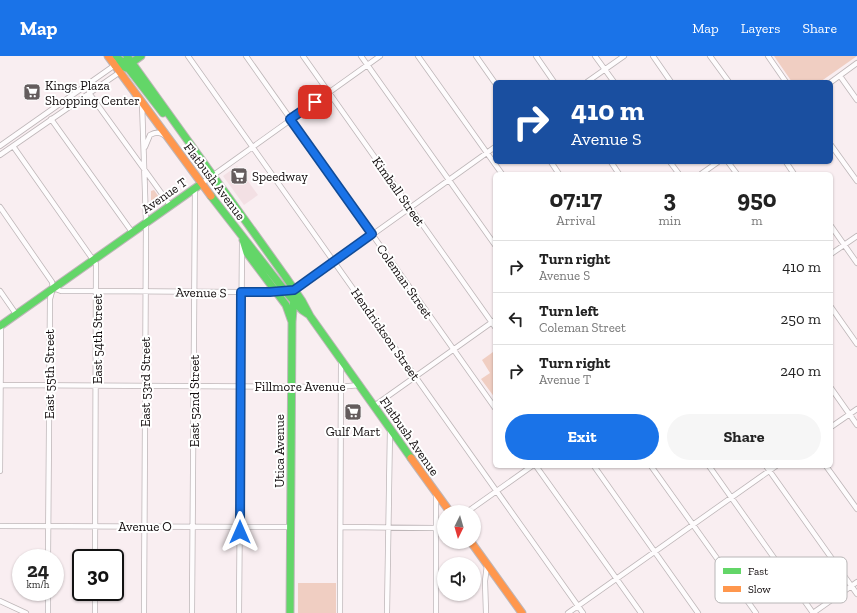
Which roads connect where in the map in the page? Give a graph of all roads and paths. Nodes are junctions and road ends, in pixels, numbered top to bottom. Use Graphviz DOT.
graph roads {
  1 [pos="108,56"];
  2 [pos="141,56"];
  3 [pos="188,56"];
  4 [pos="246,56"];
  5 [pos="303,56"];
  6 [pos="361,56"];
  7 [pos="380,56"];
  8 [pos="418,56"];
  9 [pos="476,56"];
  10 [pos="536,56"];
  11 [pos="595,56"];
  12 [pos="624,56"];
  13 [pos="653,56"];
  14 [pos="710,56"];
  15 [pos="768,56"];
  16 [pos="123,61"];
  17 [pos="857,64"];
  18 [pos="367,65"];
  19 [pos="605,69"];
  20 [pos="840,76"];
  21 [pos="493,80"];
  22 [pos="553,80"];
  23 [pos="590,80"];
  24 [pos="613,80"];
  25 [pos="670,80"];
  26 [pos="728,80"];
  27 [pos="785,80"];
  28 [pos="833,81"];
  29 [pos="329,92"];
  30 [pos="89,93"];
  31 [pos="857,100"];
  32 [pos="142,103"];
  33 [pos="51,119"];
  34 [pos="290,119"];
  35 [pos="168,139"];
  36 [pos="0,146"];
  37 [pos="13,146"];
  38 [pos="252,146"];
  39 [pos="493,148"];
  40 [pos="833,148"];
  41 [pos="144,151"];
  42 [pos="487,153"];
  43 [pos="0,155"];
  44 [pos="493,161"];
  45 [pos="715,164"];
  46 [pos="144,170"];
  47 [pos="704,172"];
  48 [pos="212,176"];
  49 [pos="449,180"];
  50 [pos="857,181"];
  51 [pos="198,186"];
  52 [pos="170,205"];
  53 [pos="0,207"];
  54 [pos="410,207"];
  55 [pos="146,222"];
  56 [pos="833,229"];
  57 [pos="132,232"];
  58 [pos="372,234"];
  59 [pos="242,236"];
  60 [pos="857,236"];
  61 [pos="493,242"];
  62 [pos="844,245"];
  63 [pos="833,253"];
  64 [pos="93,260"];
  65 [pos="334,262"];
  66 [pos="857,263"];
  67 [pos="53,288"];
  68 [pos="294,290"];
  69 [pos="0,291"];
  70 [pos="97,291"];
  71 [pos="285,291"];
  72 [pos="146,292"];
  73 [pos="194,292"];
  74 [pos="241,292"];
  75 [pos="276,292"];
  76 [pos="294,301"];
  77 [pos="833,310"];
  78 [pos="16,314"];
  79 [pos="310,316"];
  80 [pos="292,322"];
  81 [pos="493,322"];
  82 [pos="493,324"];
  83 [pos="0,326"];
  84 [pos="857,344"];
  85 [pos="454,349"];
  86 [pos="341,360"];
  87 [pos="415,376"];
  88 [pos="0,385"];
  89 [pos="49,385"];
  90 [pos="96,385"];
  91 [pos="360,385"];
  92 [pos="145,386"];
  93 [pos="194,386"];
  94 [pos="240,386"];
  95 [pos="291,386"];
  96 [pos="341,387"];
  97 [pos="833,391"];
  98 [pos="493,405"];
  99 [pos="374,406"];
  100 [pos="857,409"];
  101 [pos="849,414"];
  102 [pos="857,425"];
  103 [pos="833,426"];
  104 [pos="390,427"];
  105 [pos="529,468"];
  106 [pos="537,468"];
  107 [pos="595,468"];
  108 [pos="653,468"];
  109 [pos="710,468"];
  110 [pos="768,468"];
  111 [pos="827,468"];
  112 [pos="0,471"];
  113 [pos="497,491"];
  114 [pos="436,492"];
  115 [pos="732,498"];
  116 [pos="445,505"];
  117 [pos="477,505"];
  118 [pos="857,509"];
  119 [pos="693,525"];
  120 [pos="0,526"];
  121 [pos="48,526"];
  122 [pos="95,526"];
  123 [pos="144,526"];
  124 [pos="193,527"];
  125 [pos="240,527"];
  126 [pos="341,527"];
  127 [pos="388,527"];
  128 [pos="290,528"];
  129 [pos="435,528"];
  130 [pos="48,549"];
  131 [pos="95,549"];
  132 [pos="476,549"];
  133 [pos="655,552"];
  134 [pos="716,557"];
  135 [pos="774,557"];
  136 [pos="831,557"];
  137 [pos="487,564"];
  138 [pos="617,579"];
  139 [pos="847,580"];
  140 [pos="857,582"];
  141 [pos="851,586"];
  142 [pos="847,589"];
  143 [pos="857,594"];
  144 [pos="48,601"];
  145 [pos="95,601"];
  146 [pos="0,602"];
  147 [pos="749,603"];
  148 [pos="806,603"];
  149 [pos="827,603"];
  150 [pos="578,606"];
  151 [pos="26,613"];
  152 [pos="48,613"];
  153 [pos="95,613"];
  154 [pos="144,613"];
  155 [pos="192,613"];
  156 [pos="239,613"];
  157 [pos="290,613"];
  158 [pos="340,613"];
  159 [pos="387,613"];
  160 [pos="436,613"];
  161 [pos="486,613"];
  162 [pos="522,613"];
  163 [pos="568,613"];
  164 [pos="583,613"];
  165 [pos="641,613"];
  166 [pos="698,613"];
  167 [pos="756,613"];
  168 [pos="813,613"];
  1 -- 16 [label="main road, Flatbush Avenue"];
  2 -- 16 [label="main road"];
  3 -- 38 [label="street, Hendrickson Street"];
  4 -- 34 [label="street, Coleman Street"];
  5 -- 29 [label="street, Kimball Street"];
  6 -- 18 [label="street"];
  7 -- 18 [label="street, Avenue T"];
  8 -- 42 [label="street"];
  9 -- 21 [label="street"];
  10 -- 22 [label="street"];
  11 -- 19 [label="street"];
  12 -- 19 [label="street"];
  13 -- 25 [label="street"];
  14 -- 26 [label="street"];
  15 -- 27 [label="street"];
  16 -- 30 [label="street"];
  16 -- 32 [label="main road, Flatbush Avenue"];
  16 -- 36 [label="street"];
  16 -- 48 [label="main road, Flatbush Avenue"];
  17 -- 20 [label="street"];
  18 -- 29 [label="street, Avenue T"];
  18 -- 49 [label="street"];
  19 -- 23 [label="street"];
  19 -- 24 [label="street"];
  20 -- 28 [label="street"];
  20 -- 31 [label="street"];
  29 -- 34 [label="street, Avenue T"];
  29 -- 54 [label="street, Kimball Street"];
  30 -- 33 [label="street"];
  30 -- 46 [label="street"];
  32 -- 35 [label="main road, Flatbush Avenue"];
  32 -- 41 [label="street, East 53rd Street"];
  33 -- 37 [label="street"];
  33 -- 57 [label="street"];
  34 -- 38 [label="street, Avenue T"];
  34 -- 58 [label="street, Coleman Street"];
  35 -- 41 [label="street, East 53rd Street"];
  35 -- 51 [label="main road, Flatbush Avenue"];
  37 -- 43 [label="street"];
  37 -- 64 [label="street, East 54th Street"];
  38 -- 48 [label="street, Avenue T"];
  38 -- 65 [label="street, Hendrickson Street"];
  39 -- 42 [label="street, Avenue S"];
  40 -- 50 [label="street"];
  41 -- 46 [label="street, East 53rd Street"];
  42 -- 44 [label="street"];
  42 -- 49 [label="street, Avenue S"];
  45 -- 47 [label="street"];
  46 -- 52 [label="street"];
  46 -- 55 [label="street, East 53rd Street"];
  48 -- 51 [label="street, Avenue T"];
  48 -- 68 [label="main road, Flatbush Avenue"];
  49 -- 54 [label="street, Avenue S"];
  49 -- 61 [label="street"];
  51 -- 52 [label="main road, Avenue T"];
  51 -- 59 [label="main road, Flatbush Avenue"];
  51 -- 73 [label="street, East 52nd Street"];
  52 -- 55 [label="main road, Avenue T"];
  53 -- 67 [label="street"];
  54 -- 58 [label="street, Avenue S"];
  54 -- 81 [label="street, Kimball Street"];
  55 -- 57 [label="main road, Avenue T"];
  55 -- 72 [label="street, East 53rd Street"];
  56 -- 62 [label="street"];
  57 -- 64 [label="main road, Avenue T"];
  58 -- 65 [label="street, Avenue S"];
  58 -- 85 [label="street, Coleman Street"];
  59 -- 71 [label="main road, Flatbush Avenue"];
  59 -- 74 [label="street"];
  59 -- 75 [label="main road"];
  60 -- 62 [label="street"];
  62 -- 63 [label="street"];
  62 -- 66 [label="street"];
  64 -- 67 [label="main road, Avenue T"];
  64 -- 70 [label="street, East 54th Street"];
  65 -- 68 [label="street, Avenue S"];
  65 -- 87 [label="street, Hendrickson Street"];
  67 -- 70 [label="street, Avenue S"];
  67 -- 78 [label="main road, Avenue T"];
  67 -- 89 [label="street, East 55th Street"];
  68 -- 71 [label="street, Avenue S"];
  68 -- 76 [label="main road, Utica Avenue"];
  68 -- 79 [label="main road, Flatbush Avenue"];
  69 -- 78 [label="street"];
  70 -- 72 [label="street, Avenue S"];
  70 -- 90 [label="street, East 54th Street"];
  71 -- 75 [label="street, Avenue S"];
  71 -- 76 [label="main road, Flatbush Avenue"];
  72 -- 73 [label="street, Avenue S"];
  72 -- 92 [label="street, East 53rd Street"];
  73 -- 74 [label="street, Avenue S"];
  73 -- 93 [label="street, East 52nd Street"];
  74 -- 75 [label="street, Avenue S"];
  74 -- 94 [label="street"];
  75 -- 80 [label="main road"];
  76 -- 79 [label="main road, Flatbush Avenue"];
  76 -- 80 [label="main road, Utica Avenue"];
  77 -- 84 [label="street"];
  78 -- 83 [label="main road, Avenue T"];
  79 -- 86 [label="main road, Flatbush Avenue"];
  80 -- 95 [label="main road, Utica Avenue"];
  82 -- 85 [label="street"];
  83 -- 88 [label="street"];
  85 -- 87 [label="street"];
  85 -- 98 [label="street, Coleman Street"];
  86 -- 91 [label="main road, Flatbush Avenue"];
  86 -- 96 [label="street"];
  87 -- 99 [label="street"];
  87 -- 113 [label="street, Hendrickson Street"];
  88 -- 89 [label="street, Fillmore Avenue"];
  88 -- 112 [label="street"];
  89 -- 90 [label="street, Fillmore Avenue"];
  89 -- 121 [label="street, East 55th Street"];
  90 -- 92 [label="street, Fillmore Avenue"];
  90 -- 122 [label="street, East 54th Street"];
  91 -- 96 [label="street, Fillmore Avenue"];
  91 -- 99 [label="main road, Flatbush Avenue"];
  92 -- 93 [label="street, Fillmore Avenue"];
  92 -- 123 [label="street, East 53rd Street"];
  93 -- 94 [label="street, Fillmore Avenue"];
  93 -- 124 [label="street, East 52nd Street"];
  94 -- 95 [label="street, Fillmore Avenue"];
  94 -- 125 [label="street"];
  95 -- 96 [label="street, Fillmore Avenue"];
  95 -- 128 [label="main road, Utica Avenue"];
  96 -- 126 [label="street"];
  97 -- 101 [label="street"];
  99 -- 104 [label="main road, Flatbush Avenue"];
  100 -- 101 [label="street"];
  101 -- 102 [label="street"];
  101 -- 103 [label="street"];
  104 -- 114 [label="main road, Flatbush Avenue"];
  104 -- 127 [label="street"];
  105 -- 113 [label="street"];
  106 -- 138 [label="street"];
  107 -- 133 [label="street"];
  108 -- 119 [label="street"];
  109 -- 115 [label="street"];
  110 -- 115 [label="street"];
  110 -- 136 [label="street"];
  111 -- 118 [label="street"];
  113 -- 117 [label="street"];
  113 -- 150 [label="street, Hendrickson Street"];
  114 -- 116 [label="main road, Flatbush Avenue"];
  114 -- 129 [label="street"];
  115 -- 119 [label="street"];
  115 -- 135 [label="street"];
  119 -- 133 [label="street"];
  119 -- 134 [label="street"];
  120 -- 121 [label="street, Avenue O"];
  121 -- 122 [label="street, Avenue O"];
  121 -- 130 [label="street, East 55th Street"];
  122 -- 123 [label="street, Avenue O"];
  122 -- 131 [label="street, East 54th Street"];
  123 -- 124 [label="street, Avenue O"];
  123 -- 154 [label="street, East 53rd Street"];
  124 -- 125 [label="street, Avenue O"];
  124 -- 155 [label="street, East 52nd Street"];
  125 -- 128 [label="street, Avenue O"];
  125 -- 156 [label="street"];
  126 -- 127 [label="street"];
  126 -- 158 [label="street"];
  127 -- 129 [label="street"];
  127 -- 159 [label="street"];
  128 -- 157 [label="main road, Utica Avenue"];
  129 -- 160 [label="street"];
  132 -- 137 [label="main road"];
  133 -- 138 [label="street"];
  133 -- 166 [label="street"];
  137 -- 161 [label="street"];
  137 -- 162 [label="main road"];
  138 -- 150 [label="street"];
  138 -- 165 [label="street"];
  139 -- 141 [label="street"];
  140 -- 141 [label="street"];
  141 -- 142 [label="street"];
  141 -- 143 [label="street"];
  144 -- 152 [label="street"];
  145 -- 153 [label="street"];
  146 -- 151 [label="street"];
  147 -- 167 [label="street"];
  148 -- 168 [label="street"];
  149 -- 168 [label="street"];
  150 -- 163 [label="street"];
  150 -- 164 [label="street, Hendrickson Street"];
}
